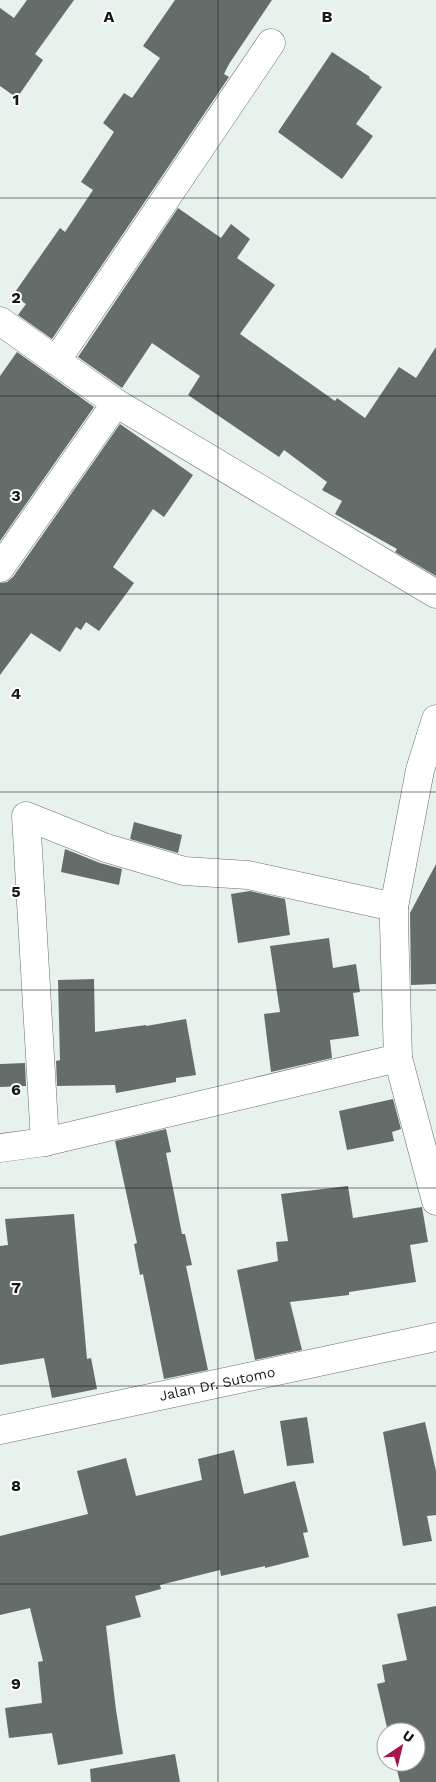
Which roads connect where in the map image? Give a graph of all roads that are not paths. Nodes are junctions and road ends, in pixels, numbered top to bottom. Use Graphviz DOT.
graph roads {
  1 [pos="271,43"];
  2 [pos="0,321"];
  3 [pos="56,361"];
  4 [pos="116,403"];
  5 [pos="0,568"];
  6 [pos="436,594"];
  7 [pos="436,719"];
  8 [pos="394,907"];
  9 [pos="398,1058"];
  10 [pos="46,1142"];
  11 [pos="0,1148"];
  12 [pos="436,1201"];
  13 [pos="436,1337"];
  14 [pos="0,1430"];
  1 -- 3 [label="street"];
  2 -- 3 [label="street"];
  3 -- 4 [label="street"];
  4 -- 5 [label="street"];
  4 -- 6 [label="street"];
  7 -- 8 [label="street"];
  8 -- 9 [label="street"];
  8 -- 10 [label="street"];
  9 -- 10 [label="street"];
  9 -- 12 [label="street"];
  10 -- 11 [label="street"];
  13 -- 14 [label="street, Jalan Dr. Sutomo"];
}
